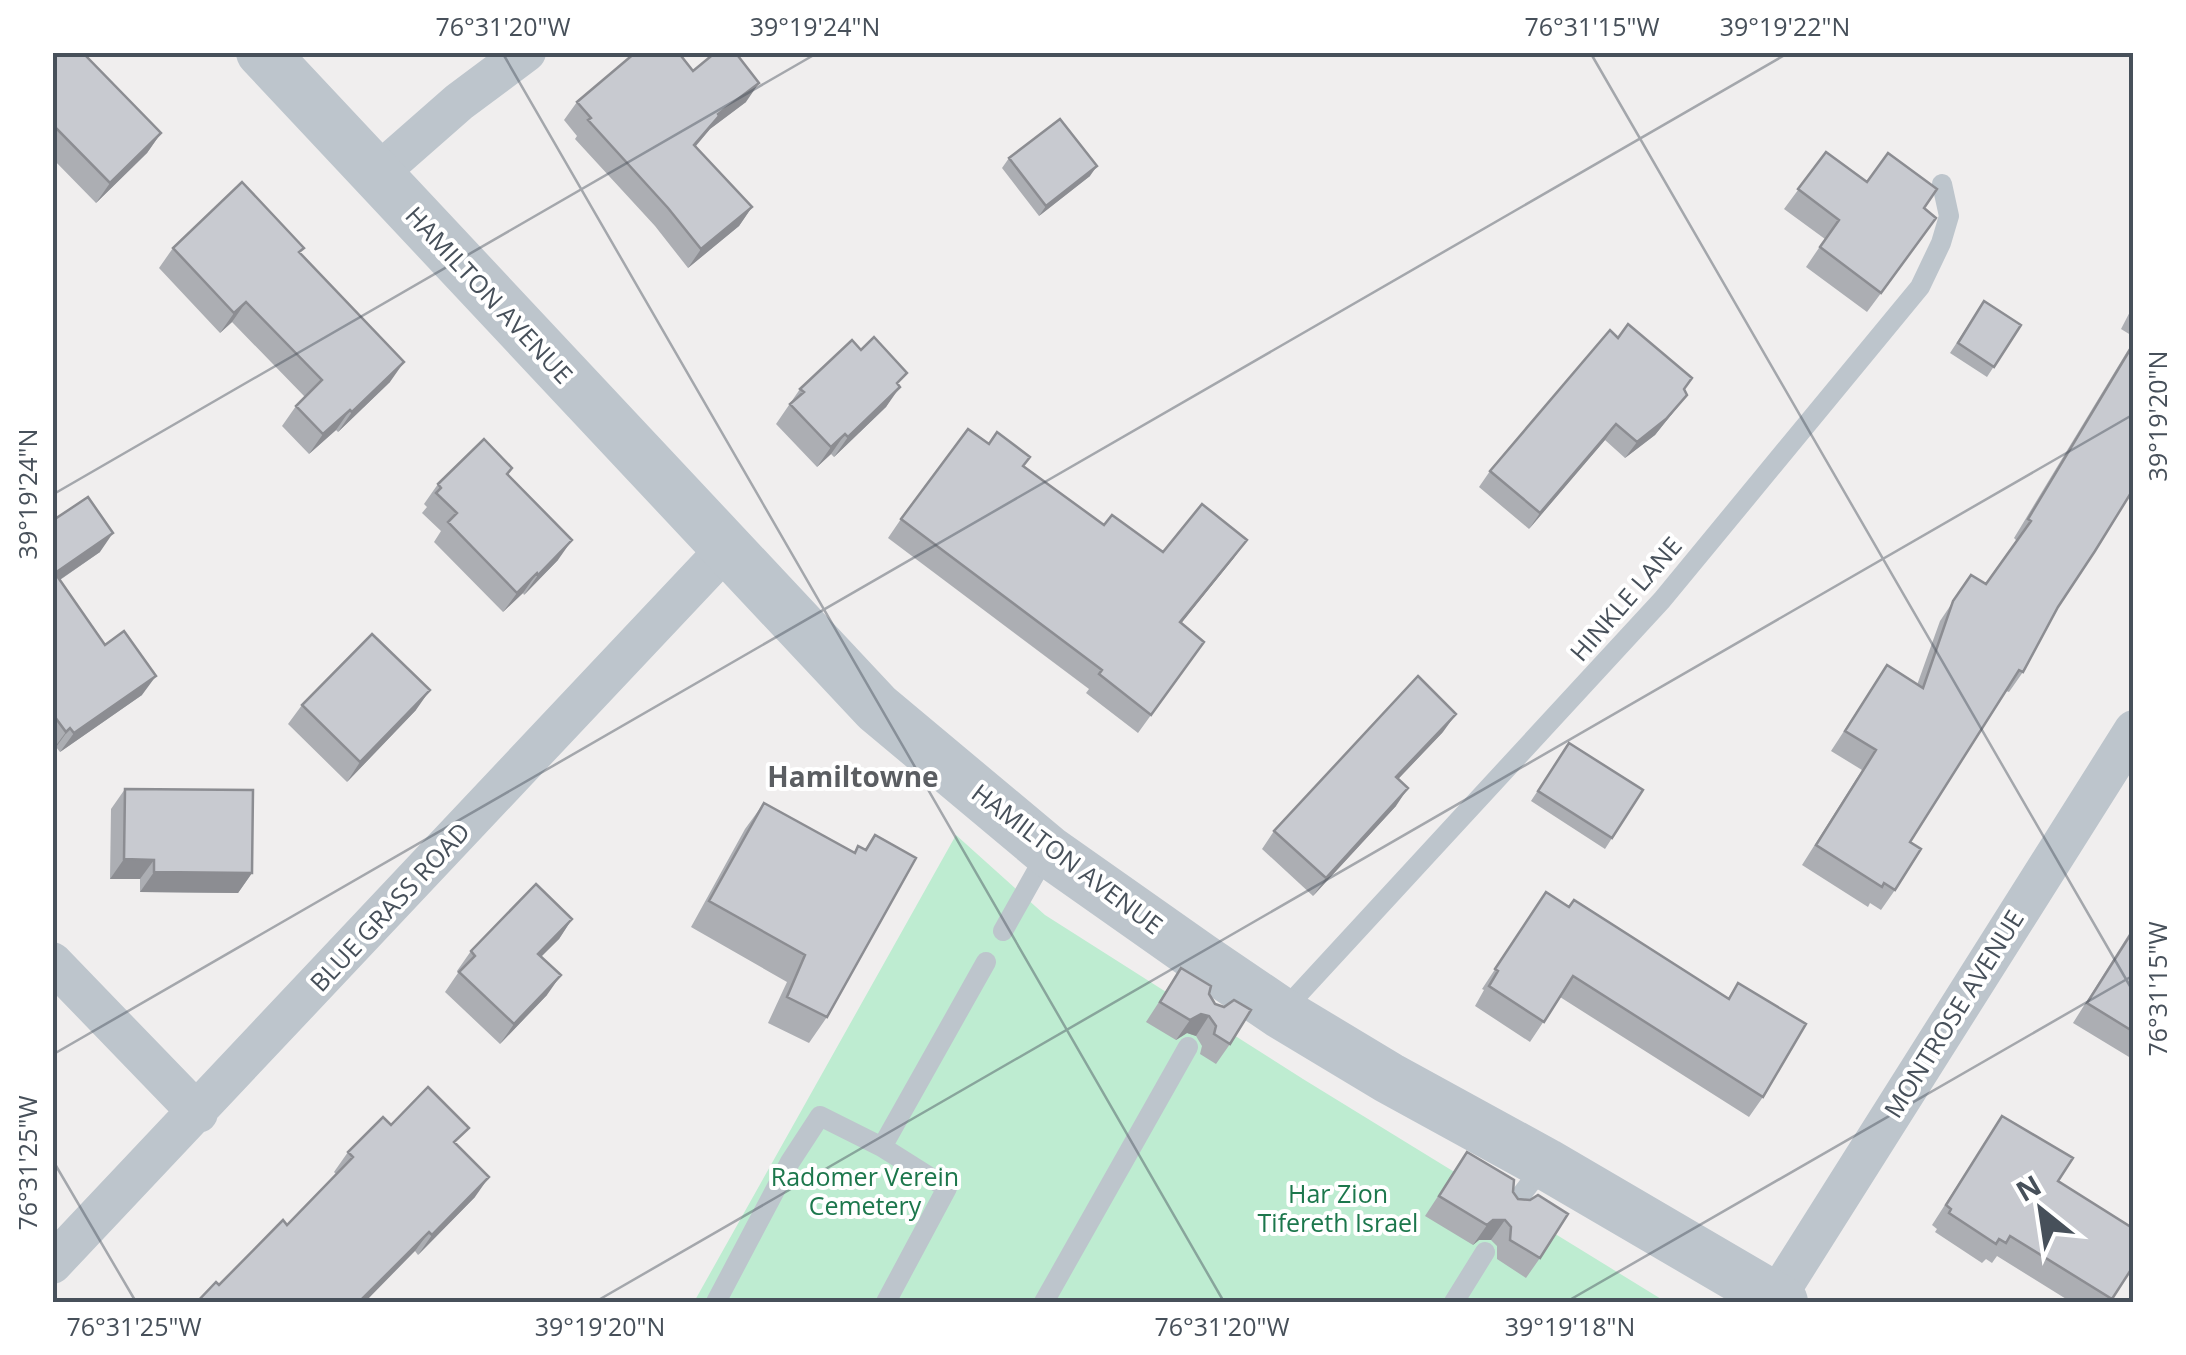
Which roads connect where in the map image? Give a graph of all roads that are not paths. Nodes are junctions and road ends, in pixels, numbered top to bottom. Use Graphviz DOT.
graph roads {
  1 [pos="262,52"];
  2 [pos="526,52"];
  3 [pos="376,174"];
  4 [pos="1942,184"];
  5 [pos="726,549"];
  6 [pos="2134,730"];
  7 [pos="1048,850"];
  8 [pos="1002,932"];
  9 [pos="52,962"];
  10 [pos="986,962"];
  11 [pos="1281,1012"];
  12 [pos="1188,1047"];
  13 [pos="198,1113"];
  14 [pos="882,1146"];
  15 [pos="1546,1164"];
  16 [pos="1512,1207"];
  17 [pos="1485,1252"];
  18 [pos="52,1264"];
  19 [pos="1778,1300"];
  20 [pos="716,1302"];
  21 [pos="886,1302"];
  22 [pos="1044,1302"];
  23 [pos="1454,1302"];
  1 -- 3 [label="street, HAMILTON AVENUE"];
  2 -- 3 [label="street"];
  3 -- 5 [label="street, HAMILTON AVENUE"];
  4 -- 11 [label="lane, HINKLE LANE"];
  5 -- 7 [label="street, HAMILTON AVENUE"];
  5 -- 13 [label="street, BLUE GRASS ROAD"];
  6 -- 19 [label="street, MONTROSE AVENUE"];
  7 -- 8 [label="lane"];
  7 -- 11 [label="street, HAMILTON AVENUE"];
  9 -- 13 [label="street"];
  10 -- 14 [label="lane"];
  11 -- 15 [label="street, HAMILTON AVENUE"];
  12 -- 22 [label="lane"];
  13 -- 18 [label="street, BLUE GRASS ROAD"];
  14 -- 20 [label="lane"];
  14 -- 21 [label="lane"];
  15 -- 16 [label="lane"];
  15 -- 19 [label="street, HAMILTON AVENUE"];
  17 -- 23 [label="lane"];
}
